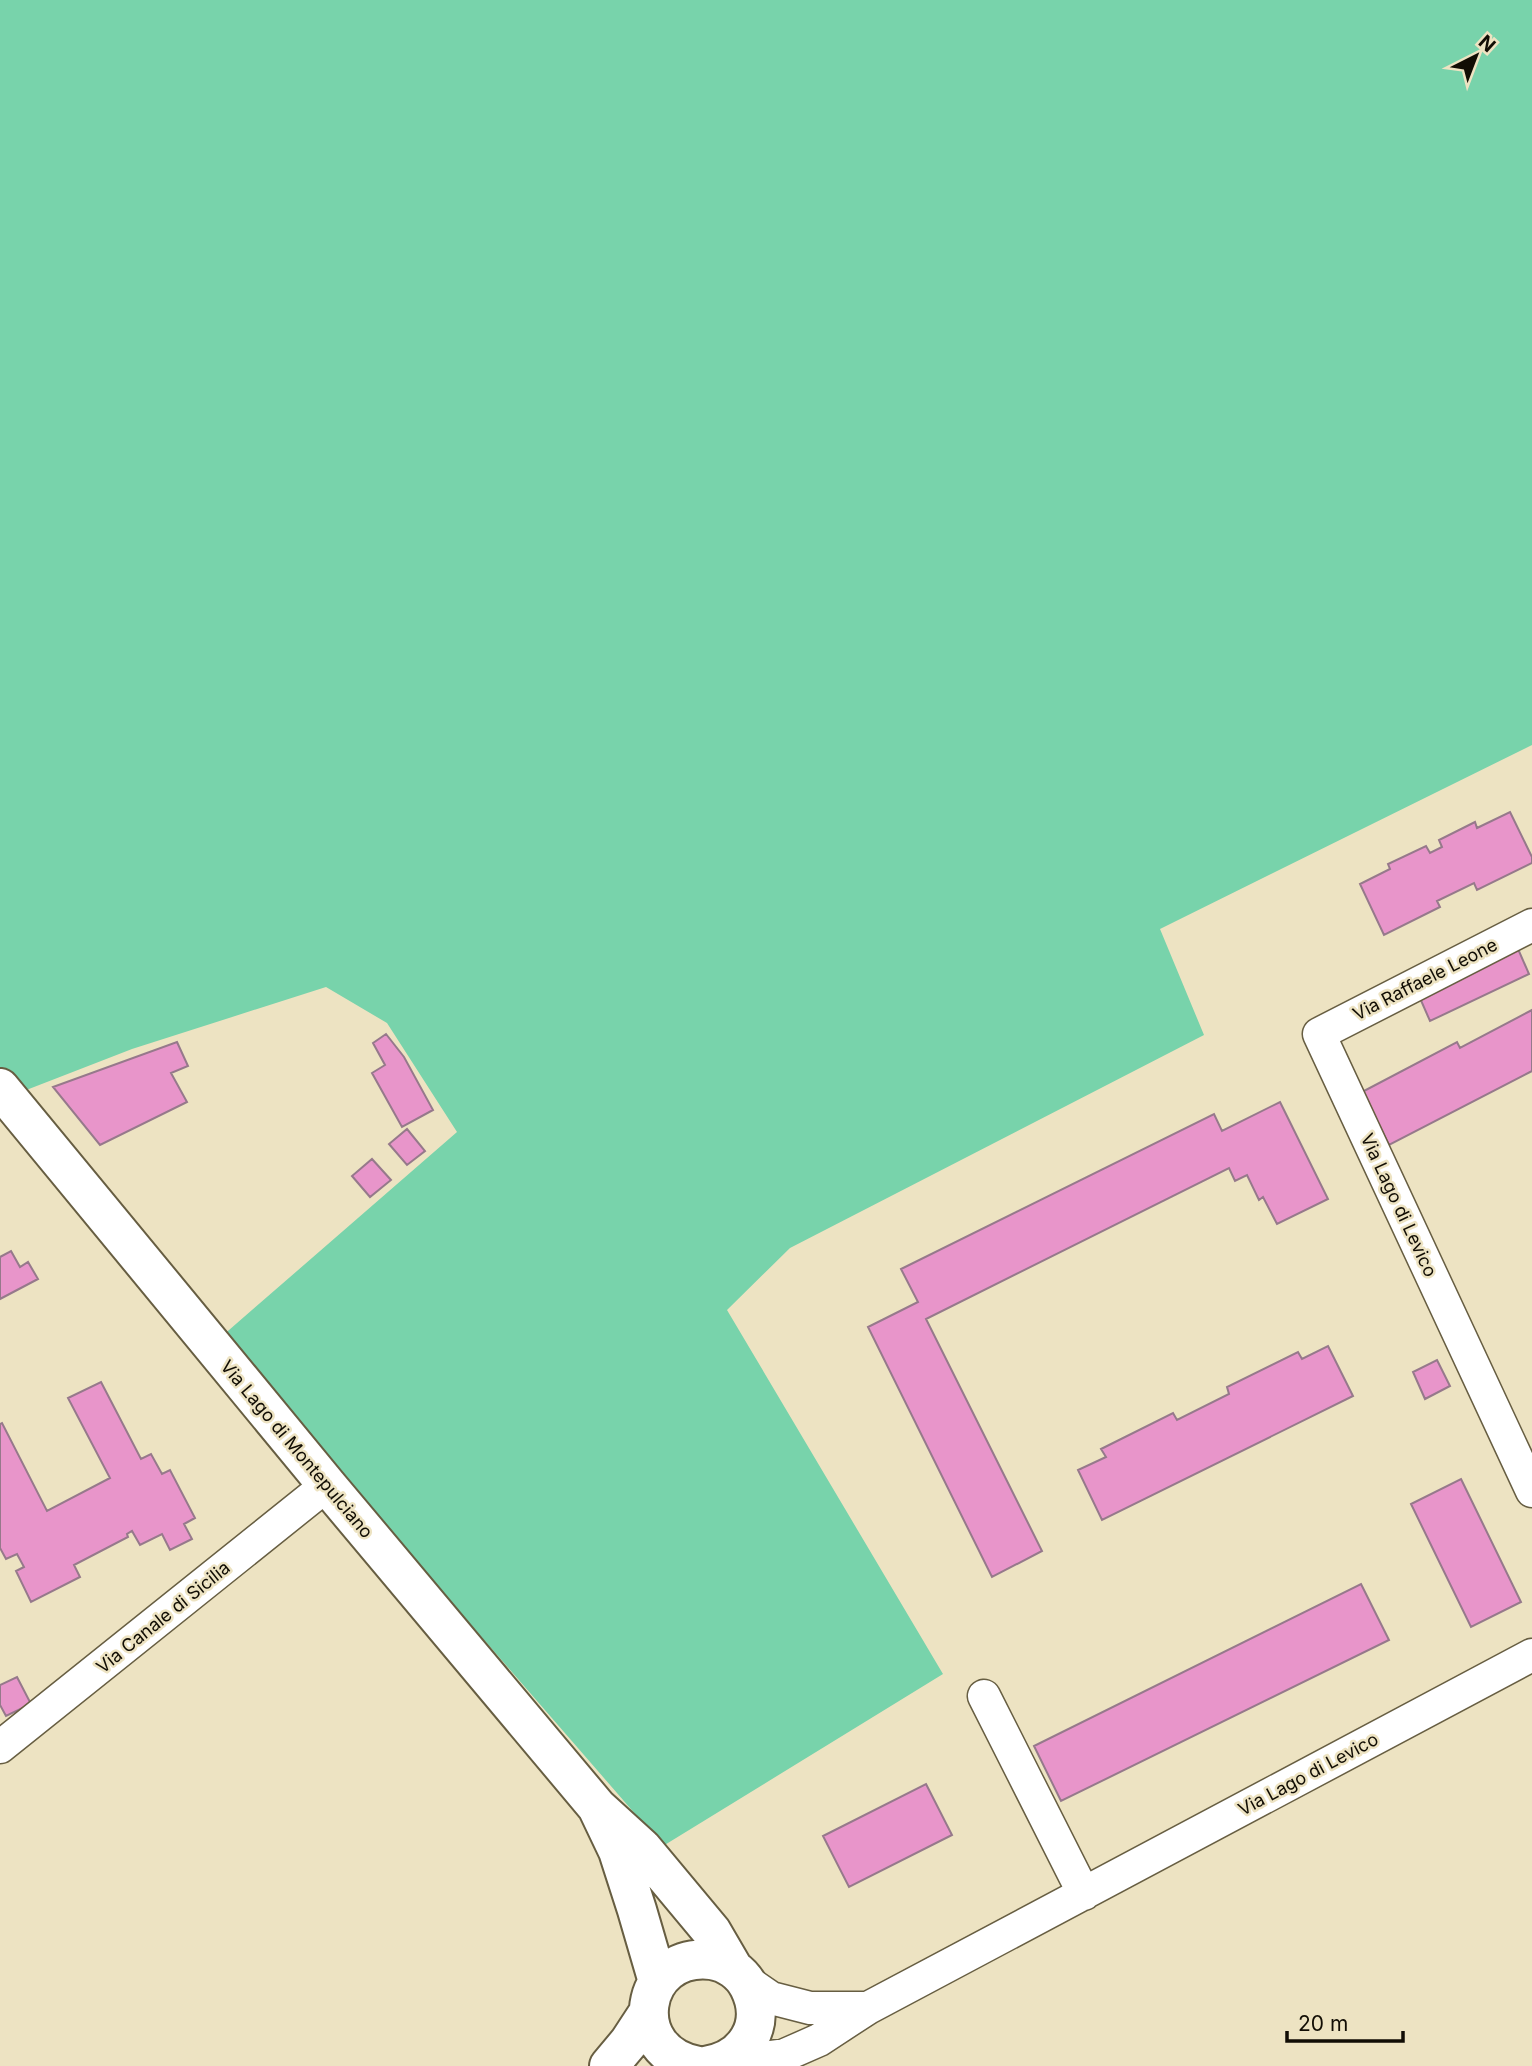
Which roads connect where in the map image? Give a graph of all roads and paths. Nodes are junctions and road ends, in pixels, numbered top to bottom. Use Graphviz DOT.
graph roads {
  1 [pos="1532,925"];
  2 [pos="1319,1034"];
  3 [pos="0,1088"];
  4 [pos="327,1485"];
  5 [pos="1532,1491"];
  6 [pos="1532,1655"];
  7 [pos="984,1696"];
  8 [pos="0,1747"];
  9 [pos="597,1807"];
  10 [pos="1084,1894"];
  11 [pos="739,1974"];
  12 [pos="653,1998"];
  13 [pos="868,2008"];
  14 [pos="707,2065"];
  15 [pos="609,2066"];
  1 -- 2 [label="street, Via Raffaele Leone"];
  2 -- 5 [label="street, Via Lago di Levico"];
  3 -- 4 [label="street, Via Lago di Montepulciano"];
  4 -- 8 [label="street, Via Canale di Sicilia"];
  4 -- 9 [label="street, Via Lago di Montepulciano"];
  6 -- 10 [label="street, Via Lago di Levico"];
  7 -- 10 [label="street"];
  9 -- 11 [label="street, Via Lago di Montepulciano"];
  9 -- 12 [label="street, Via Lago di Montepulciano"];
  10 -- 13 [label="street, Via Lago di Levico"];
  11 -- 12 [label="street, Via Lago di Levico"];
  11 -- 13 [label="street, Via Lago di Levico"];
  11 -- 14 [label="street"];
  12 -- 14 [label="street"];
  12 -- 15 [label="street, Via Lago di Levico"];
  13 -- 14 [label="street, Via Lago di Levico"];
}
